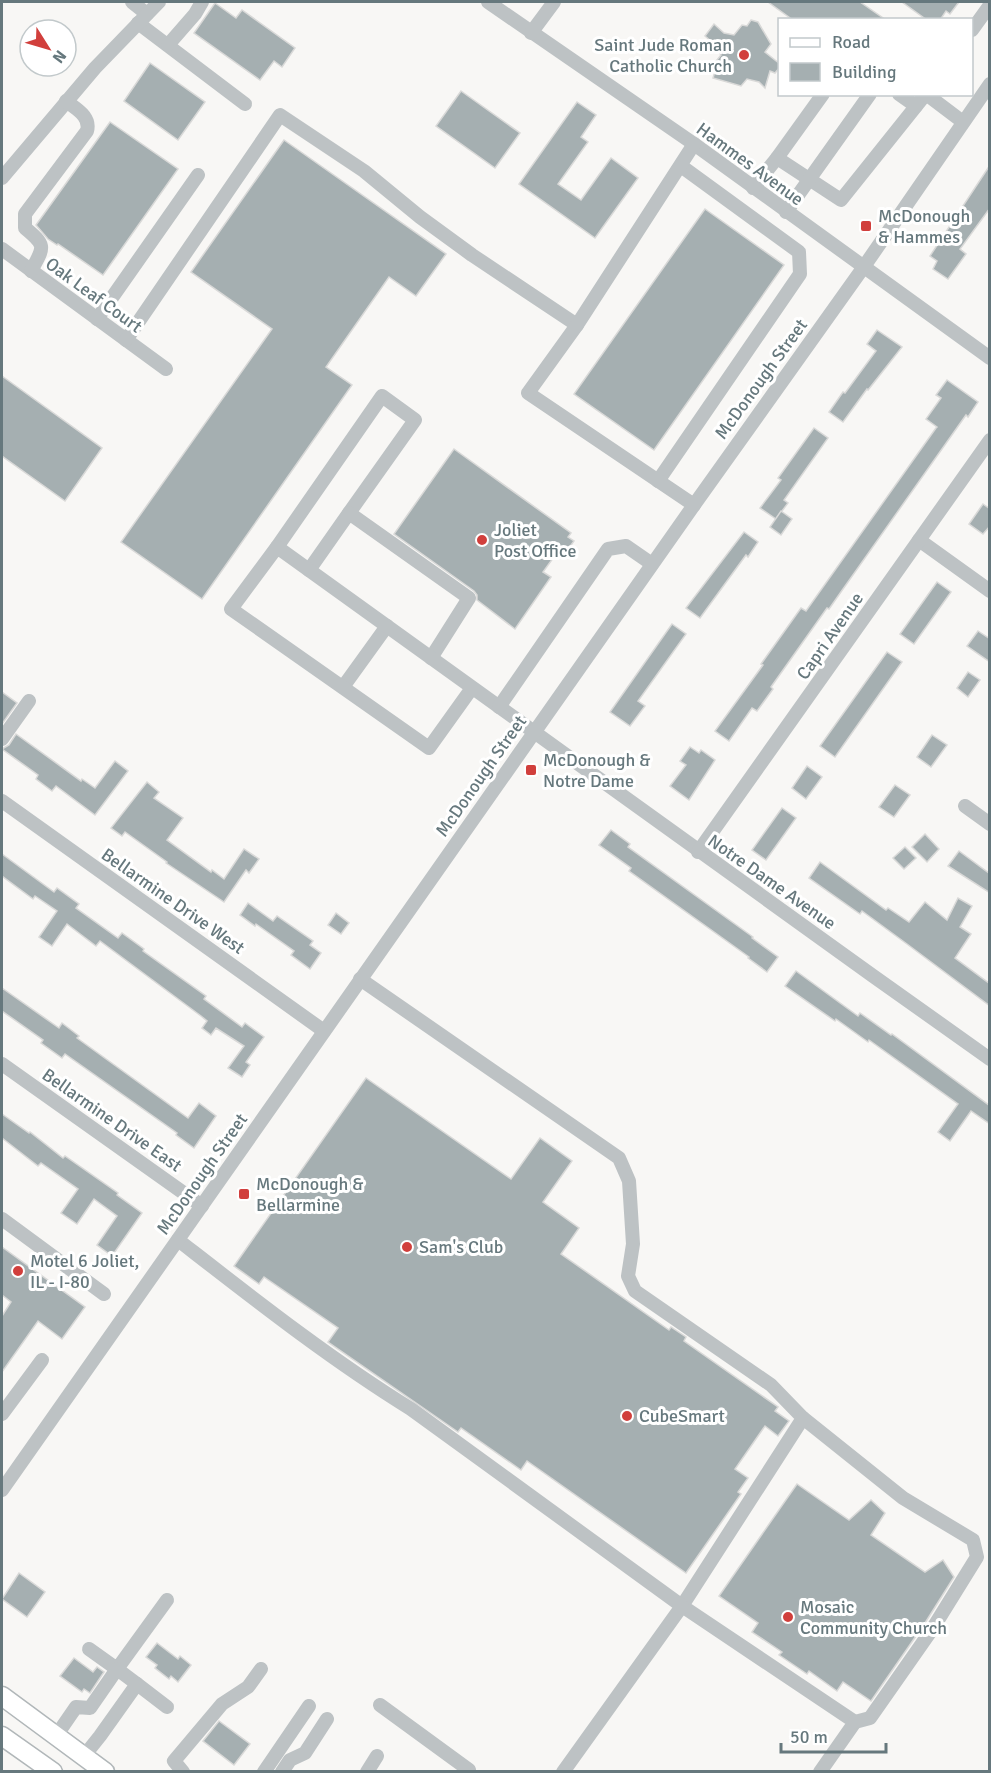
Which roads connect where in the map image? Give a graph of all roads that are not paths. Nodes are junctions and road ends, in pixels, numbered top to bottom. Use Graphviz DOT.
graph roads {
  1 [pos="132,2"];
  2 [pos="159,2"];
  3 [pos="202,2"];
  4 [pos="488,2"];
  5 [pos="555,2"];
  6 [pos="990,4"];
  7 [pos="142,19"];
  8 [pos="973,29"];
  9 [pos="531,33"];
  10 [pos="168,45"];
  11 [pos="990,84"];
  12 [pos="822,96"];
  13 [pos="869,96"];
  14 [pos="922,99"];
  15 [pos="66,101"];
  16 [pos="245,104"];
  17 [pos="963,122"];
  18 [pos="694,144"];
  19 [pos="777,158"];
  20 [pos="681,166"];
  21 [pos="198,175"];
  22 [pos="2,178"];
  23 [pos="808,179"];
  24 [pos="753,188"];
  25 [pos="772,202"];
  26 [pos="786,212"];
  27 [pos="758,223"];
  28 [pos="2,249"];
  29 [pos="863,268"];
  30 [pos="32,271"];
  31 [pos="97,319"];
  32 [pos="577,325"];
  33 [pos="126,340"];
  34 [pos="990,358"];
  35 [pos="166,369"];
  36 [pos="990,440"];
  37 [pos="658,481"];
  38 [pos="694,505"];
  39 [pos="349,513"];
  40 [pos="919,540"];
  41 [pos="277,547"];
  42 [pos="652,564"];
  43 [pos="309,570"];
  44 [pos="990,591"];
  45 [pos="387,627"];
  46 [pos="431,658"];
  47 [pos="343,687"];
  48 [pos="472,688"];
  49 [pos="29,701"];
  50 [pos="499,707"];
  51 [pos="534,732"];
  52 [pos="2,740"];
  53 [pos="2,801"];
  54 [pos="965,806"];
  55 [pos="990,824"];
  56 [pos="698,852"];
  57 [pos="360,979"];
  58 [pos="324,1030"];
  59 [pos="990,1059"];
  60 [pos="2,1064"];
  61 [pos="202,1206"];
  62 [pos="2,1219"];
  63 [pos="178,1240"];
  64 [pos="104,1294"];
  65 [pos="42,1360"];
  66 [pos="2,1414"];
  67 [pos="803,1418"];
  68 [pos="2,1490"];
  69 [pos="167,1600"];
  70 [pos="682,1606"];
  71 [pos="89,1649"];
  72 [pos="117,1669"];
  73 [pos="261,1669"];
  74 [pos="137,1684"];
  75 [pos="2,1696"];
  76 [pos="380,1705"];
  77 [pos="309,1706"];
  78 [pos="167,1707"];
  79 [pos="327,1719"];
  80 [pos="855,1722"];
  81 [pos="2,1736"];
  82 [pos="56,1736"];
  83 [pos="84,1756"];
  84 [pos="378,1756"];
  85 [pos="51,1771"];
  86 [pos="105,1772"];
  87 [pos="183,1772"];
  88 [pos="264,1772"];
  89 [pos="282,1772"];
  90 [pos="367,1772"];
  91 [pos="468,1772"];
  92 [pos="563,1772"];
  93 [pos="820,1772"];
  1 -- 7 [label="street"];
  2 -- 7 [label="street"];
  3 -- 10 [label="street"];
  4 -- 9 [label="street, Hammes Avenue"];
  5 -- 9 [label="street"];
  6 -- 8 [label="street"];
  7 -- 10 [label="street"];
  7 -- 15 [label="street"];
  9 -- 18 [label="street, Hammes Avenue"];
  10 -- 16 [label="street"];
  11 -- 17 [label="street, McDonough Street"];
  12 -- 19 [label="street"];
  13 -- 23 [label="street"];
  14 -- 17 [label="street"];
  14 -- 23 [label="street"];
  15 -- 22 [label="street"];
  15 -- 30 [label="street"];
  17 -- 29 [label="street, McDonough Street"];
  18 -- 20 [label="street"];
  18 -- 24 [label="street, Hammes Avenue"];
  19 -- 23 [label="street"];
  19 -- 24 [label="street"];
  20 -- 27 [label="street"];
  20 -- 32 [label="street"];
  21 -- 31 [label="street"];
  23 -- 26 [label="street"];
  24 -- 25 [label="street, Hammes Avenue"];
  25 -- 26 [label="street, Hammes Avenue"];
  25 -- 27 [label="street"];
  26 -- 29 [label="street, Hammes Avenue"];
  27 -- 37 [label="street"];
  28 -- 30 [label="street, Oak Leaf Court"];
  29 -- 34 [label="street, Hammes Avenue"];
  29 -- 38 [label="street, McDonough Street"];
  30 -- 31 [label="street, Oak Leaf Court"];
  31 -- 33 [label="street, Oak Leaf Court"];
  32 -- 33 [label="street"];
  32 -- 37 [label="street"];
  33 -- 35 [label="street, Oak Leaf Court"];
  36 -- 40 [label="street, Capri Avenue"];
  37 -- 38 [label="street"];
  38 -- 42 [label="street, McDonough Street"];
  39 -- 41 [label="street"];
  39 -- 43 [label="street"];
  39 -- 46 [label="street"];
  40 -- 44 [label="street"];
  40 -- 56 [label="street, Capri Avenue"];
  41 -- 43 [label="street, Notre Dame Avenue"];
  41 -- 47 [label="street"];
  42 -- 50 [label="street"];
  42 -- 51 [label="street, McDonough Street"];
  43 -- 45 [label="street, Notre Dame Avenue"];
  45 -- 46 [label="street, Notre Dame Avenue"];
  45 -- 47 [label="street"];
  46 -- 48 [label="street, Notre Dame Avenue"];
  47 -- 48 [label="street"];
  48 -- 50 [label="street, Notre Dame Avenue"];
  49 -- 52 [label="street"];
  50 -- 51 [label="street, Notre Dame Avenue"];
  51 -- 56 [label="street, Notre Dame Avenue"];
  51 -- 57 [label="street, McDonough Street"];
  53 -- 58 [label="street, Bellarmine Drive West"];
  54 -- 55 [label="street"];
  56 -- 59 [label="street, Notre Dame Avenue"];
  57 -- 58 [label="street, McDonough Street"];
  57 -- 67 [label="street"];
  58 -- 61 [label="street, McDonough Street"];
  60 -- 61 [label="street, Bellarmine Drive East"];
  61 -- 63 [label="street, McDonough Street"];
  62 -- 64 [label="street"];
  63 -- 68 [label="street, McDonough Street"];
  63 -- 70 [label="street"];
  65 -- 66 [label="street"];
  67 -- 70 [label="street"];
  67 -- 80 [label="street"];
  69 -- 72 [label="street"];
  70 -- 80 [label="street"];
  70 -- 92 [label="street"];
  71 -- 72 [label="street"];
  72 -- 74 [label="street"];
  72 -- 82 [label="street"];
  73 -- 87 [label="street"];
  74 -- 78 [label="street"];
  74 -- 83 [label="street"];
  75 -- 82 [label="main road"];
  76 -- 91 [label="street"];
  77 -- 88 [label="street"];
  79 -- 89 [label="street"];
  80 -- 93 [label="street"];
  81 -- 85 [label="main road"];
  82 -- 83 [label="main road"];
  83 -- 86 [label="main road"];
  84 -- 90 [label="street"];
}
